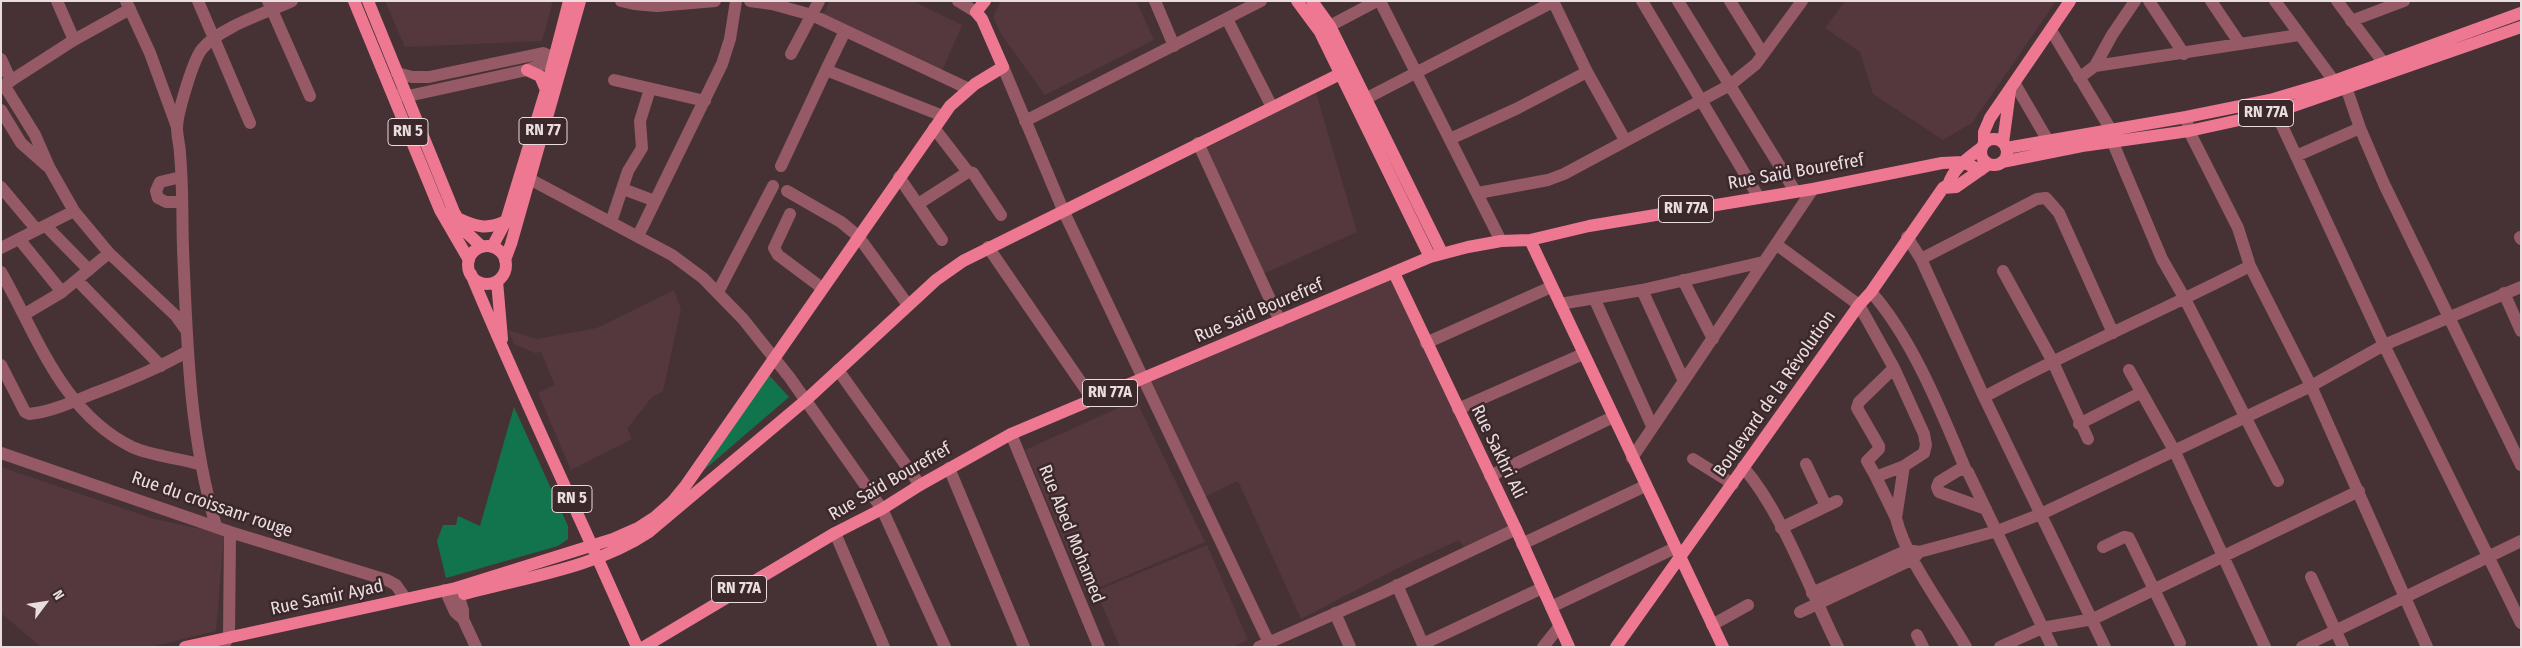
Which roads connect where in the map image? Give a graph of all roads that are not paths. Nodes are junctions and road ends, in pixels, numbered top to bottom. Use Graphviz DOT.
graph roads {
  1 [pos="57,1"];
  2 [pos="198,1"];
  3 [pos="292,1"];
  4 [pos="354,1"];
  5 [pos="368,1"];
  6 [pos="569,1"];
  7 [pos="580,1"];
  8 [pos="715,1"];
  9 [pos="736,1"];
  10 [pos="750,1"];
  11 [pos="819,1"];
  12 [pos="958,1"];
  13 [pos="985,1"];
  14 [pos="1155,1"];
  15 [pos="1261,1"];
  16 [pos="1296,1"];
  17 [pos="1312,1"];
  18 [pos="1378,1"];
  19 [pos="1642,1"];
  20 [pos="1678,1"];
  21 [pos="1730,1"];
  22 [pos="1802,1"];
  23 [pos="2070,1"];
  24 [pos="2135,1"];
  25 [pos="2149,1"];
  26 [pos="2211,1"];
  27 [pos="2275,1"];
  28 [pos="2337,1"];
  29 [pos="2404,1"];
  30 [pos="630,2"];
  31 [pos="1553,2"];
  32 [pos="128,5"];
  33 [pos="270,6"];
  34 [pos="976,12"];
  35 [pos="2521,13"];
  36 [pos="812,15"];
  37 [pos="1227,19"];
  38 [pos="2352,21"];
  39 [pos="2521,27"];
  40 [pos="1325,29"];
  41 [pos="2051,30"];
  42 [pos="845,31"];
  43 [pos="2299,35"];
  44 [pos="214,38"];
  45 [pos="74,40"];
  46 [pos="2240,44"];
  47 [pos="1174,46"];
  48 [pos="791,54"];
  49 [pos="1763,54"];
  50 [pos="2184,54"];
  51 [pos="1,59"];
  52 [pos="558,60"];
  53 [pos="2095,66"];
  54 [pos="1002,67"];
  55 [pos="2387,67"];
  56 [pos="527,70"];
  57 [pos="826,70"];
  58 [pos="1414,72"];
  59 [pos="1587,72"];
  60 [pos="397,73"];
  61 [pos="1340,74"];
  62 [pos="2079,78"];
  63 [pos="614,80"];
  64 [pos="2334,80"];
  65 [pos="6,85"];
  66 [pos="1730,85"];
  67 [pos="2012,87"];
  68 [pos="2346,87"];
  69 [pos="650,89"];
  70 [pos="969,89"];
  71 [pos="546,90"];
  72 [pos="392,93"];
  73 [pos="310,96"];
  74 [pos="408,96"];
  75 [pos="1365,98"];
  76 [pos="2270,100"];
  77 [pos="705,101"];
  78 [pos="1702,102"];
  79 [pos="1272,107"];
  80 [pos="1,110"];
  81 [pos="2276,112"];
  82 [pos="943,116"];
  83 [pos="2186,117"];
  84 [pos="1025,121"];
  85 [pos="250,123"];
  86 [pos="177,127"];
  87 [pos="934,128"];
  88 [pos="2360,128"];
  89 [pos="2189,131"];
  90 [pos="2112,136"];
  91 [pos="1450,139"];
  92 [pos="1626,140"];
  93 [pos="1198,144"];
  94 [pos="2005,145"];
  95 [pos="2049,145"];
  96 [pos="1982,146"];
  97 [pos="423,152"];
  98 [pos="2296,156"];
  99 [pos="1962,162"];
  100 [pos="2002,162"];
  101 [pos="781,166"];
  102 [pos="49,167"];
  103 [pos="1981,170"];
  104 [pos="968,172"];
  105 [pos="525,176"];
  106 [pos="181,177"];
  107 [pos="899,177"];
  108 [pos="773,186"];
  109 [pos="1,187"];
  110 [pos="1813,188"];
  111 [pos="1942,188"];
  112 [pos="623,189"];
  113 [pos="787,191"];
  114 [pos="1795,191"];
  115 [pos="1478,193"];
  116 [pos="1758,196"];
  117 [pos="655,201"];
  118 [pos="181,202"];
  119 [pos="918,204"];
  120 [pos="1063,210"];
  121 [pos="74,211"];
  122 [pos="790,214"];
  123 [pos="1001,214"];
  124 [pos="456,217"];
  125 [pos="506,221"];
  126 [pos="611,222"];
  127 [pos="41,228"];
  128 [pos="638,236"];
  129 [pos="858,236"];
  130 [pos="1907,236"];
  131 [pos="19,239"];
  132 [pos="942,240"];
  133 [pos="1530,240"];
  134 [pos="1501,242"];
  135 [pos="1777,245"];
  136 [pos="487,246"];
  137 [pos="988,247"];
  138 [pos="1,248"];
  139 [pos="109,253"];
  140 [pos="1436,255"];
  141 [pos="1922,258"];
  142 [pos="469,260"];
  143 [pos="505,260"];
  144 [pos="1763,262"];
  145 [pos="2250,266"];
  146 [pos="89,270"];
  147 [pos="2003,271"];
  148 [pos="1,272"];
  149 [pos="1394,273"];
  150 [pos="471,274"];
  151 [pos="77,280"];
  152 [pos="1683,280"];
  153 [pos="497,281"];
  154 [pos="1551,287"];
  155 [pos="2521,287"];
  156 [pos="822,288"];
  157 [pos="1642,290"];
  158 [pos="62,292"];
  159 [pos="718,292"];
  160 [pos="1871,292"];
  161 [pos="2504,293"];
  162 [pos="2186,299"];
  163 [pos="1595,300"];
  164 [pos="1560,304"];
  165 [pos="908,305"];
  166 [pos="1858,305"];
  167 [pos="25,314"];
  168 [pos="2449,318"];
  169 [pos="1280,321"];
  170 [pos="186,330"];
  171 [pos="2521,331"];
  172 [pos="2113,333"];
  173 [pos="1713,339"];
  174 [pos="1426,343"];
  175 [pos="2384,346"];
  176 [pos="188,351"];
  177 [pos="503,352"];
  178 [pos="1583,354"];
  179 [pos="773,358"];
  180 [pos="2052,360"];
  181 [pos="1,365"];
  182 [pos="161,366"];
  183 [pos="1894,368"];
  184 [pos="838,370"];
  185 [pos="2129,370"];
  186 [pos="1143,379"];
  187 [pos="1683,380"];
  188 [pos="2311,386"];
  189 [pos="2140,393"];
  190 [pos="1984,397"];
  191 [pos="806,400"];
  192 [pos="1093,400"];
  193 [pos="74,401"];
  194 [pos="1458,409"];
  195 [pos="1613,417"];
  196 [pos="2244,418"];
  197 [pos="2079,424"];
  198 [pos="1652,426"];
  199 [pos="1011,434"];
  200 [pos="2088,439"];
  201 [pos="2175,452"];
  202 [pos="1,453"];
  203 [pos="1632,458"];
  204 [pos="1693,459"];
  205 [pos="199,464"];
  206 [pos="1806,464"];
  207 [pos="2521,465"];
  208 [pos="1904,466"];
  209 [pos="1743,467"];
  210 [pos="948,468"];
  211 [pos="1965,468"];
  212 [pos="1874,475"];
  213 [pos="1490,476"];
  214 [pos="2278,481"];
  215 [pos="1733,484"];
  216 [pos="920,485"];
  217 [pos="1645,486"];
  218 [pos="205,488"];
  219 [pos="2359,491"];
  220 [pos="882,509"];
  221 [pos="1986,509"];
  222 [pos="2041,514"];
  223 [pos="1896,518"];
  224 [pos="199,520"];
  225 [pos="216,526"];
  226 [pos="1781,528"];
  227 [pos="1516,529"];
  228 [pos="1997,530"];
  229 [pos="230,532"];
  230 [pos="835,533"];
  231 [pos="2521,541"];
  232 [pos="593,544"];
  233 [pos="1522,544"];
  234 [pos="2103,547"];
  235 [pos="1678,552"];
  236 [pos="1913,554"];
  237 [pos="2222,556"];
  238 [pos="2488,558"];
  239 [pos="599,559"];
  240 [pos="511,576"];
  241 [pos="2311,577"];
  242 [pos="1397,586"];
  243 [pos="1542,588"];
  244 [pos="2154,590"];
  245 [pos="452,592"];
  246 [pos="2403,597"];
  247 [pos="406,598"];
  248 [pos="1814,599"];
  249 [pos="1748,605"];
  250 [pos="1551,607"];
  251 [pos="1800,612"];
  252 [pos="1335,613"];
  253 [pos="2093,619"];
  254 [pos="2521,623"];
  255 [pos="1712,625"];
  256 [pos="1559,627"];
  257 [pos="2042,628"];
  258 [pos="2336,630"];
  259 [pos="1917,635"];
  260 [pos="226,641"];
  261 [pos="2180,643"];
  262 [pos="1266,645"];
  263 [pos="1424,646"];
  264 [pos="185,647"];
  265 [pos="476,647"];
  266 [pos="637,647"];
  267 [pos="644,647"];
  268 [pos="884,647"];
  269 [pos="946,647"];
  270 [pos="1024,647"];
  271 [pos="1099,647"];
  272 [pos="1350,647"];
  273 [pos="1543,647"];
  274 [pos="1569,647"];
  275 [pos="1616,647"];
  276 [pos="1723,647"];
  277 [pos="1838,647"];
  278 [pos="1923,647"];
  279 [pos="1966,647"];
  280 [pos="2000,647"];
  281 [pos="2052,647"];
  282 [pos="2105,647"];
  283 [pos="2265,647"];
  284 [pos="2302,647"];
  285 [pos="2343,647"];
  286 [pos="2427,647"];
  1 -- 45 [label="street"];
  2 -- 44 [label="street"];
  3 -- 33 [label="street"];
  4 -- 72 [label="main road, RN 5"];
  5 -- 60 [label="main road, RN 5"];
  6 -- 52 [label="main road, RN 77"];
  7 -- 52 [label="main road, RN 77"];
  8 -- 30 [label="street"];
  9 -- 77 [label="street"];
  10 -- 36 [label="street"];
  11 -- 36 [label="street"];
  12 -- 34 [label="street"];
  13 -- 34 [label="main road"];
  14 -- 47 [label="street"];
  15 -- 37 [label="street"];
  16 -- 40 [label="main road"];
  17 -- 40 [label="main road"];
  18 -- 40 [label="street"];
  18 -- 58 [label="street"];
  19 -- 78 [label="street"];
  20 -- 66 [label="street"];
  21 -- 49 [label="street"];
  22 -- 49 [label="street"];
  23 -- 41 [label="main road"];
  24 -- 53 [label="street"];
  25 -- 50 [label="street"];
  26 -- 46 [label="street"];
  27 -- 43 [label="street"];
  28 -- 38 [label="street"];
  29 -- 38 [label="street"];
  31 -- 58 [label="street"];
  31 -- 59 [label="street"];
  32 -- 45 [label="street"];
  32 -- 86 [label="street"];
  33 -- 44 [label="street"];
  33 -- 73 [label="street"];
  34 -- 54 [label="main road"];
  35 -- 55 [label="main road"];
  36 -- 42 [label="street"];
  36 -- 48 [label="street"];
  37 -- 47 [label="street"];
  37 -- 79 [label="street"];
  38 -- 55 [label="street"];
  39 -- 55 [label="main road, RN 77A"];
  40 -- 61 [label="main road"];
  40 -- 75 [label="main road"];
  41 -- 62 [label="street"];
  41 -- 67 [label="main road"];
  42 -- 57 [label="street"];
  42 -- 70 [label="street"];
  43 -- 46 [label="street"];
  43 -- 64 [label="street"];
  44 -- 85 [label="street"];
  44 -- 86 [label="street"];
  45 -- 65 [label="street"];
  46 -- 50 [label="street"];
  47 -- 84 [label="street"];
  49 -- 66 [label="street"];
  50 -- 53 [label="street"];
  51 -- 65 [label="street"];
  52 -- 56 [label="street"];
  52 -- 60 [label="street"];
  52 -- 71 [label="main road, RN 77"];
  52 -- 105 [label="main road, RN 77"];
  53 -- 62 [label="street"];
  54 -- 70 [label="main road, Rue Samir Ayad"];
  54 -- 84 [label="street"];
  55 -- 64 [label="main road"];
  55 -- 68 [label="main road, RN 77A"];
  56 -- 71 [label="main road"];
  56 -- 74 [label="street"];
  57 -- 82 [label="street"];
  57 -- 101 [label="street"];
  58 -- 75 [label="street"];
  58 -- 91 [label="street"];
  59 -- 91 [label="street"];
  59 -- 92 [label="street"];
  60 -- 74 [label="main road, RN 5"];
  61 -- 79 [label="main road, Rue Samir Ayad"];
  61 -- 140 [label="main road"];
  62 -- 90 [label="street"];
  63 -- 69 [label="street"];
  64 -- 68 [label="street"];
  64 -- 76 [label="main road"];
  65 -- 102 [label="street"];
  66 -- 78 [label="street"];
  66 -- 114 [label="street"];
  67 -- 94 [label="main road"];
  67 -- 95 [label="street"];
  67 -- 96 [label="main road"];
  68 -- 81 [label="main road, RN 77A"];
  68 -- 88 [label="street"];
  69 -- 77 [label="street"];
  69 -- 112 [label="street"];
  70 -- 82 [label="main road, Rue Samir Ayad"];
  71 -- 105 [label="main road, RN 77"];
  72 -- 74 [label="street"];
  72 -- 97 [label="main road, RN 5"];
  74 -- 97 [label="main road, RN 5"];
  75 -- 140 [label="main road"];
  76 -- 81 [label="street"];
  76 -- 83 [label="main road"];
  77 -- 117 [label="street"];
  78 -- 92 [label="street"];
  78 -- 116 [label="street"];
  79 -- 93 [label="main road, Rue Samir Ayad"];
  80 -- 102 [label="street"];
  81 -- 89 [label="main road, RN 77A"];
  81 -- 98 [label="street"];
  82 -- 87 [label="main road, Rue Samir Ayad"];
  83 -- 89 [label="street"];
  83 -- 90 [label="main road"];
  84 -- 120 [label="street"];
  86 -- 106 [label="street"];
  87 -- 104 [label="street"];
  87 -- 107 [label="main road, Rue Samir Ayad"];
  88 -- 98 [label="street"];
  88 -- 168 [label="street"];
  89 -- 90 [label="main road, RN 77A"];
  89 -- 145 [label="street"];
  90 -- 95 [label="main road, RN 77A"];
  90 -- 162 [label="street"];
  91 -- 115 [label="street"];
  92 -- 115 [label="street"];
  93 -- 120 [label="main road, Rue Samir Ayad"];
  93 -- 169 [label="street"];
  94 -- 95 [label="main road"];
  94 -- 96 [label="main road"];
  94 -- 100 [label="main road"];
  95 -- 100 [label="main road, RN 77A"];
  96 -- 99 [label="main road"];
  96 -- 103 [label="main road"];
  97 -- 124 [label="main road, RN 5"];
  97 -- 142 [label="main road, RN 5"];
  98 -- 175 [label="street"];
  99 -- 103 [label="main road"];
  99 -- 110 [label="main road, Rue Saïd Bourefref / RN 77A"];
  99 -- 111 [label="main road, Boulevard de la Révolution"];
  100 -- 103 [label="main road"];
  102 -- 121 [label="street"];
  103 -- 111 [label="main road"];
  104 -- 119 [label="street"];
  104 -- 123 [label="street"];
  105 -- 125 [label="main road, RN 77"];
  105 -- 126 [label="street"];
  105 -- 143 [label="main road, RN 77"];
  106 -- 118 [label="street"];
  106 -- 118 [label="street"];
  107 -- 119 [label="street"];
  107 -- 129 [label="main road, Rue Samir Ayad"];
  108 -- 159 [label="street"];
  109 -- 127 [label="street"];
  110 -- 114 [label="main road, Rue Saïd Bourefref / RN 77A"];
  110 -- 135 [label="street"];
  111 -- 130 [label="main road, Boulevard de la Révolution"];
  112 -- 117 [label="street"];
  112 -- 126 [label="street"];
  113 -- 129 [label="street"];
  114 -- 116 [label="main road, Rue Saïd Bourefref / RN 77A"];
  115 -- 134 [label="street"];
  116 -- 133 [label="main road, Rue Saïd Bourefref / RN 77A"];
  117 -- 128 [label="street"];
  118 -- 170 [label="street"];
  119 -- 132 [label="street"];
  120 -- 137 [label="main road, Rue Samir Ayad"];
  120 -- 186 [label="street"];
  121 -- 127 [label="street"];
  121 -- 139 [label="street"];
  122 -- 156 [label="street"];
  124 -- 125 [label="main road"];
  124 -- 136 [label="main road, RN 5"];
  125 -- 136 [label="main road, RN 77"];
  126 -- 128 [label="street"];
  127 -- 131 [label="street"];
  127 -- 146 [label="street"];
  128 -- 159 [label="street"];
  129 -- 156 [label="main road, Rue Samir Ayad"];
  129 -- 165 [label="street"];
  130 -- 141 [label="street"];
  130 -- 160 [label="main road, Boulevard de la Révolution"];
  131 -- 138 [label="street"];
  131 -- 158 [label="street"];
  133 -- 134 [label="main road, Rue Saïd Bourefref / RN 77A"];
  133 -- 154 [label="main road"];
  134 -- 140 [label="main road, Rue Saïd Bourefref / RN 77A"];
  135 -- 144 [label="street"];
  135 -- 166 [label="street"];
  136 -- 142 [label="main road"];
  136 -- 143 [label="main road"];
  137 -- 165 [label="main road, Rue Samir Ayad"];
  137 -- 192 [label="street"];
  139 -- 146 [label="street"];
  139 -- 170 [label="street"];
  140 -- 149 [label="main road, Rue Saïd Bourefref / RN 77A"];
  141 -- 172 [label="street"];
  141 -- 190 [label="street"];
  142 -- 150 [label="main road"];
  143 -- 153 [label="main road"];
  144 -- 152 [label="street"];
  144 -- 173 [label="street"];
  145 -- 162 [label="street"];
  145 -- 188 [label="street"];
  146 -- 151 [label="street"];
  147 -- 180 [label="street"];
  148 -- 167 [label="street"];
  149 -- 169 [label="main road, Rue Saïd Bourefref / RN 77A"];
  149 -- 174 [label="main road, Rue Sakhri Ali"];
  150 -- 153 [label="main road"];
  150 -- 177 [label="main road, RN 5"];
  151 -- 158 [label="street"];
  151 -- 182 [label="street"];
  152 -- 157 [label="street"];
  152 -- 173 [label="street"];
  153 -- 177 [label="main road, RN 5"];
  154 -- 164 [label="main road"];
  154 -- 174 [label="street"];
  155 -- 161 [label="street"];
  156 -- 179 [label="main road, Rue Samir Ayad"];
  157 -- 163 [label="street"];
  157 -- 187 [label="street"];
  158 -- 167 [label="street"];
  159 -- 179 [label="street"];
  160 -- 166 [label="main road, Boulevard de la Révolution"];
  160 -- 211 [label="street"];
  161 -- 168 [label="street"];
  161 -- 171 [label="street"];
  162 -- 172 [label="street"];
  162 -- 196 [label="street"];
  163 -- 164 [label="street"];
  163 -- 198 [label="street"];
  164 -- 178 [label="main road"];
  165 -- 184 [label="main road, Rue Samir Ayad"];
  166 -- 183 [label="street"];
  166 -- 209 [label="main road, Boulevard de la Révolution"];
  167 -- 193 [label="street"];
  168 -- 175 [label="street"];
  168 -- 207 [label="street"];
  169 -- 186 [label="main road, Rue Saïd Bourefref / RN 77A"];
  170 -- 176 [label="street"];
  172 -- 180 [label="street"];
  173 -- 187 [label="street"];
  174 -- 194 [label="main road, Rue Sakhri Ali"];
  175 -- 188 [label="street"];
  175 -- 238 [label="street"];
  176 -- 182 [label="street"];
  176 -- 205 [label="street"];
  177 -- 232 [label="main road, RN 5"];
  178 -- 194 [label="street"];
  178 -- 195 [label="main road"];
  179 -- 191 [label="street"];
  179 -- 232 [label="main road, Rue Samir Ayad"];
  180 -- 190 [label="street"];
  180 -- 197 [label="street"];
  181 -- 193 [label="street"];
  182 -- 193 [label="street"];
  183 -- 208 [label="street"];
  183 -- 212 [label="street"];
  184 -- 191 [label="main road, Rue Samir Ayad"];
  184 -- 216 [label="street"];
  185 -- 189 [label="street"];
  186 -- 192 [label="main road, Rue Saïd Bourefref / RN 77A"];
  186 -- 262 [label="street"];
  187 -- 198 [label="street"];
  188 -- 196 [label="street"];
  188 -- 219 [label="street"];
  189 -- 197 [label="street"];
  189 -- 201 [label="street"];
  190 -- 222 [label="street"];
  191 -- 220 [label="street"];
  191 -- 239 [label="main road, Rue Samir Ayad"];
  192 -- 199 [label="main road, Rue Saïd Bourefref / RN 77A"];
  193 -- 205 [label="street"];
  194 -- 213 [label="main road, Rue Sakhri Ali"];
  195 -- 203 [label="main road"];
  195 -- 213 [label="street"];
  196 -- 201 [label="street"];
  196 -- 214 [label="street"];
  197 -- 200 [label="street"];
  198 -- 203 [label="street"];
  199 -- 210 [label="main road, Rue Saïd Bourefref / RN 77A"];
  199 -- 271 [label="street, Rue Abed Mohamed"];
  201 -- 222 [label="street"];
  201 -- 237 [label="street"];
  202 -- 224 [label="street, Rue du croissanr rouge"];
  203 -- 217 [label="main road"];
  204 -- 215 [label="street"];
  205 -- 218 [label="street"];
  206 -- 226 [label="street"];
  208 -- 212 [label="street"];
  208 -- 223 [label="street"];
  209 -- 215 [label="main road, Boulevard de la Révolution"];
  209 -- 226 [label="street"];
  210 -- 216 [label="main road, Rue Saïd Bourefref / RN 77A"];
  210 -- 270 [label="street"];
  211 -- 221 [label="street"];
  211 -- 221 [label="street"];
  212 -- 223 [label="street"];
  213 -- 227 [label="main road, Rue Sakhri Ali"];
  215 -- 235 [label="main road, Boulevard de la Révolution"];
  216 -- 220 [label="main road, Rue Saïd Bourefref / RN 77A"];
  217 -- 233 [label="street"];
  217 -- 235 [label="main road"];
  218 -- 224 [label="street"];
  218 -- 225 [label="street"];
  219 -- 237 [label="street"];
  219 -- 246 [label="street"];
  220 -- 230 [label="main road, Rue Saïd Bourefref / RN 77A"];
  220 -- 269 [label="street"];
  221 -- 228 [label="street"];
  222 -- 228 [label="street"];
  222 -- 253 [label="street"];
  223 -- 236 [label="street"];
  224 -- 225 [label="street, Rue du croissanr rouge"];
  225 -- 229 [label="street, Rue du croissanr rouge"];
  226 -- 248 [label="street"];
  227 -- 233 [label="main road, Rue Sakhri Ali"];
  227 -- 242 [label="street"];
  228 -- 236 [label="street"];
  228 -- 257 [label="street"];
  229 -- 247 [label="street, Rue du croissanr rouge"];
  229 -- 260 [label="street"];
  230 -- 267 [label="main road, Rue Saïd Bourefref / RN 77A"];
  230 -- 268 [label="street"];
  231 -- 238 [label="street"];
  232 -- 239 [label="main road, RN 5"];
  232 -- 240 [label="main road, Rue Samir Ayad"];
  233 -- 243 [label="main road, Rue Sakhri Ali"];
  234 -- 244 [label="street"];
  235 -- 250 [label="street"];
  235 -- 255 [label="main road"];
  235 -- 275 [label="main road, Boulevard de la Révolution"];
  236 -- 248 [label="street"];
  236 -- 279 [label="street"];
  237 -- 244 [label="street"];
  237 -- 283 [label="street"];
  238 -- 246 [label="street"];
  238 -- 254 [label="street"];
  239 -- 240 [label="main road, Rue Samir Ayad"];
  239 -- 266 [label="main road, RN 5"];
  240 -- 245 [label="main road, Rue Samir Ayad"];
  241 -- 258 [label="street"];
  242 -- 252 [label="street"];
  242 -- 263 [label="street"];
  243 -- 250 [label="main road, Rue Sakhri Ali"];
  243 -- 263 [label="street"];
  244 -- 253 [label="street"];
  244 -- 261 [label="street"];
  245 -- 247 [label="main road, Rue Samir Ayad"];
  245 -- 265 [label="street"];
  246 -- 258 [label="street"];
  246 -- 286 [label="street"];
  247 -- 260 [label="main road, Rue Samir Ayad"];
  248 -- 251 [label="street"];
  248 -- 277 [label="street"];
  249 -- 255 [label="street"];
  250 -- 256 [label="main road, Rue Sakhri Ali"];
  252 -- 262 [label="street"];
  252 -- 272 [label="street"];
  253 -- 257 [label="street"];
  253 -- 282 [label="street"];
  255 -- 276 [label="main road"];
  256 -- 273 [label="street"];
  256 -- 274 [label="main road, Rue Sakhri Ali"];
  257 -- 280 [label="street"];
  257 -- 281 [label="street"];
  258 -- 284 [label="street"];
  258 -- 285 [label="street"];
  259 -- 278 [label="street"];
  260 -- 264 [label="main road, Rue Samir Ayad"];
}
